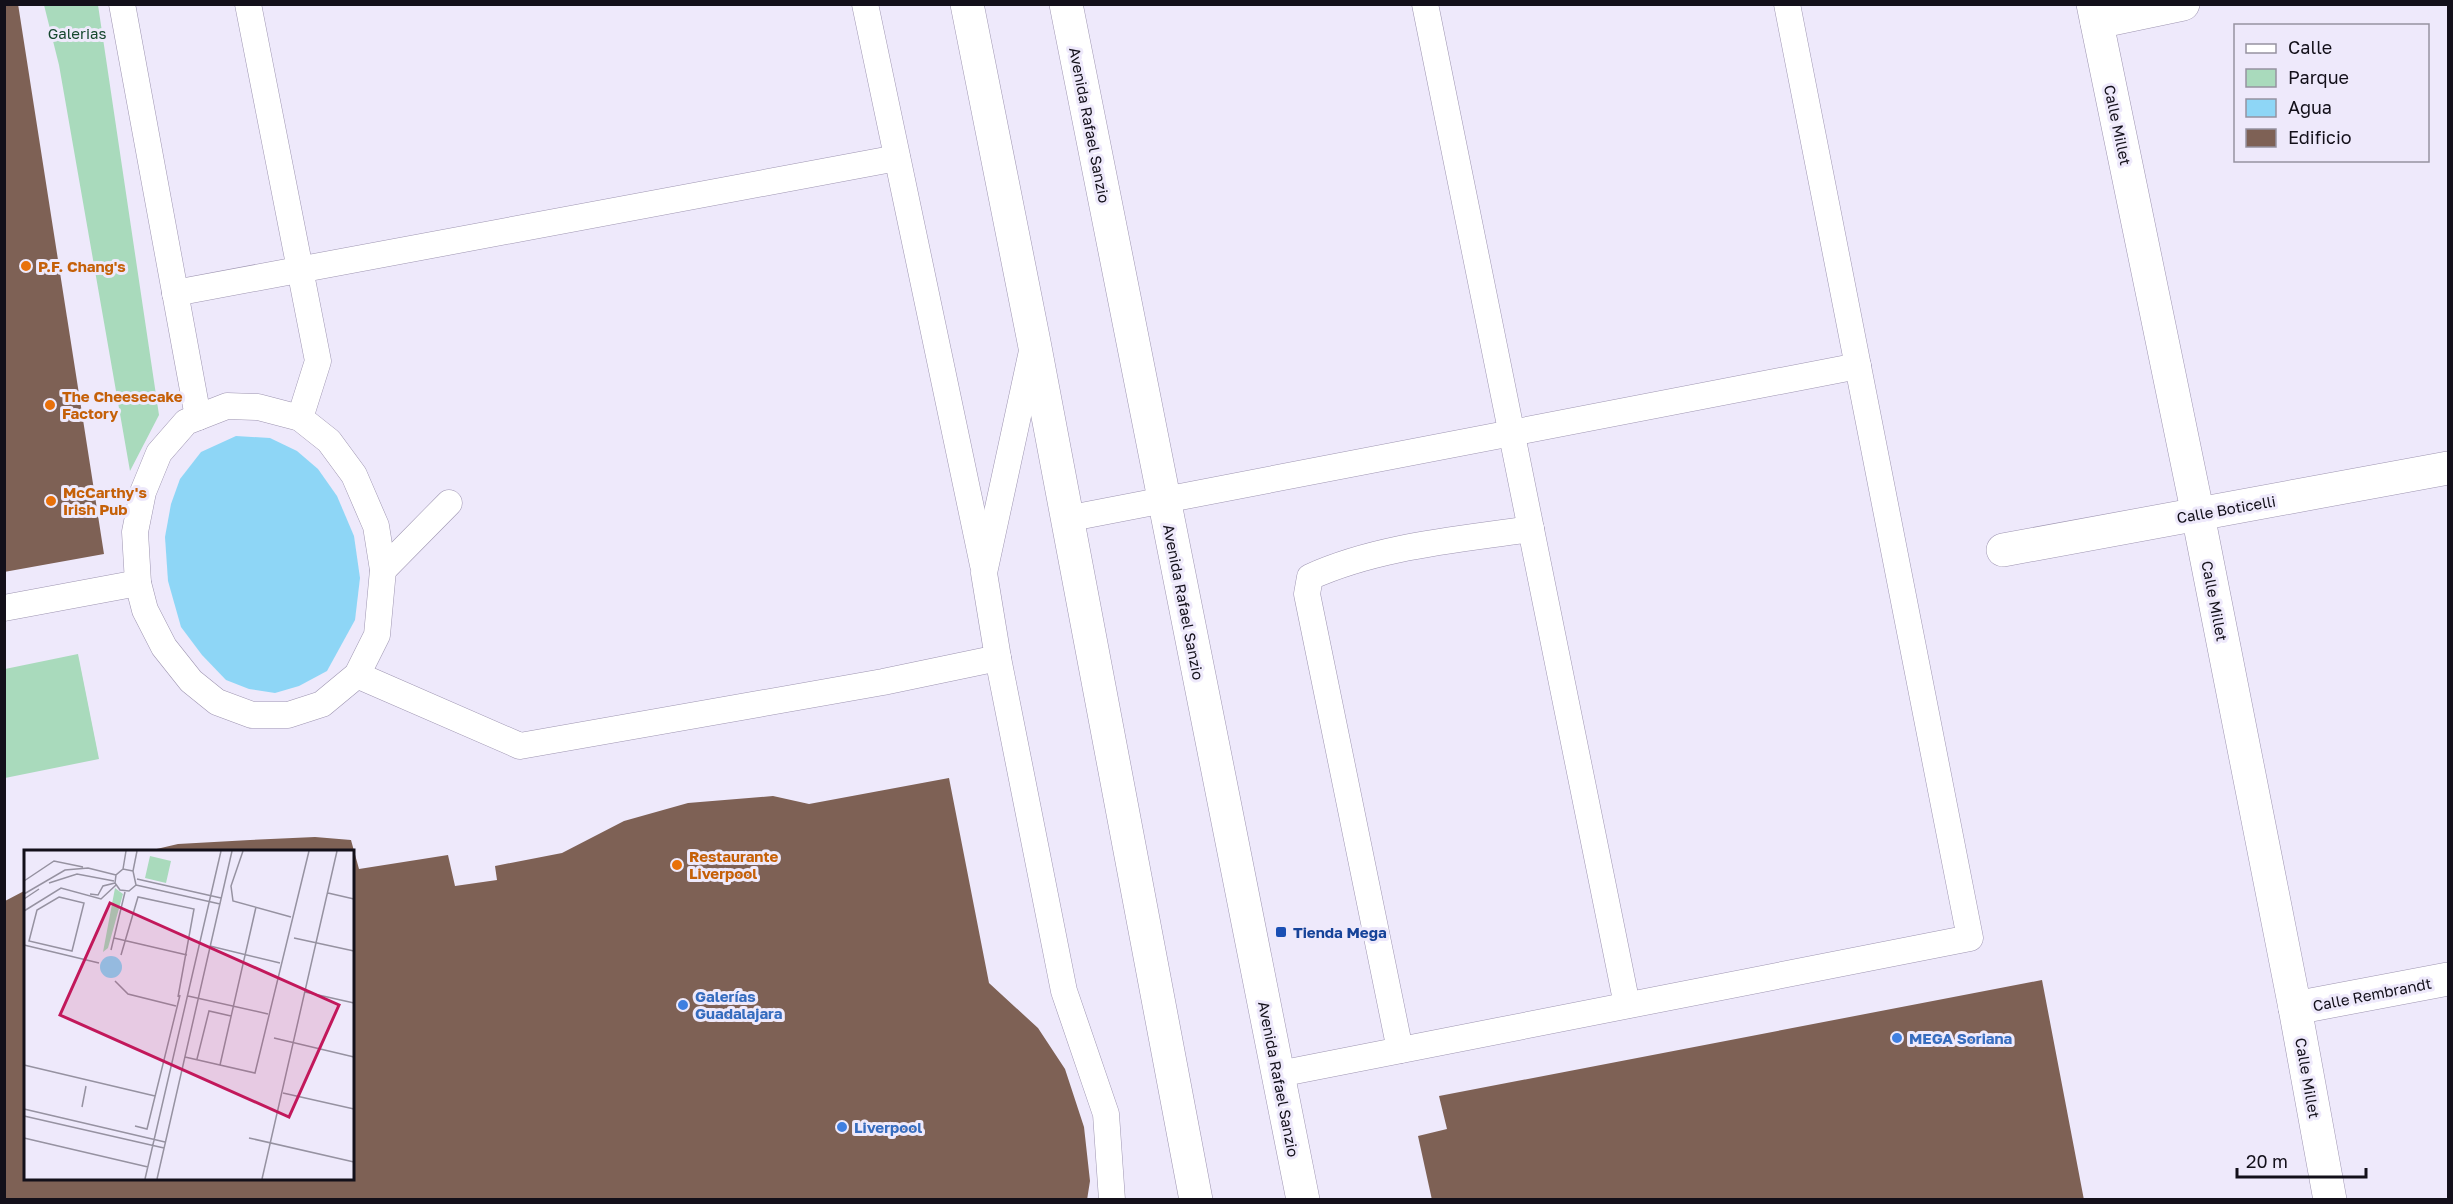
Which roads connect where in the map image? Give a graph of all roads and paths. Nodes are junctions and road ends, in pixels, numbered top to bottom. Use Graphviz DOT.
graph roads {
  1 [pos="122,4"];
  2 [pos="248,4"];
  3 [pos="865,4"];
  4 [pos="967,4"];
  5 [pos="1066,4"];
  6 [pos="1425,4"];
  7 [pos="1787,4"];
  8 [pos="2183,4"];
  9 [pos="2095,13"];
  10 [pos="897,158"];
  11 [pos="300,270"];
  12 [pos="175,293"];
  13 [pos="1034,342"];
  14 [pos="1858,366"];
  15 [pos="198,417"];
  16 [pos="300,418"];
  17 [pos="1512,433"];
  18 [pos="2448,468"];
  19 [pos="1164,500"];
  20 [pos="449,503"];
  21 [pos="2198,515"];
  22 [pos="1066,519"];
  23 [pos="1531,529"];
  24 [pos="2003,550"];
  25 [pos="383,570"];
  26 [pos="984,573"];
  27 [pos="138,583"];
  28 [pos="4,608"];
  29 [pos="998,658"];
  30 [pos="357,675"];
  31 [pos="2448,979"];
  32 [pos="1627,1005"];
  33 [pos="2295,1008"];
  34 [pos="1400,1050"];
  35 [pos="1279,1074"];
  36 [pos="1112,1200"];
  37 [pos="1196,1200"];
  38 [pos="1303,1200"];
  39 [pos="2330,1200"];
  1 -- 12 [label="lane"];
  2 -- 11 [label="lane"];
  3 -- 10 [label="lane"];
  4 -- 13 [label="main road"];
  5 -- 19 [label="main road, Avenida Rafael Sanzio"];
  6 -- 17 [label="lane"];
  7 -- 14 [label="lane"];
  8 -- 9 [label="main road"];
  9 -- 21 [label="main road, Calle Millet"];
  10 -- 11 [label="lane"];
  10 -- 26 [label="lane"];
  11 -- 12 [label="lane"];
  11 -- 16 [label="lane"];
  12 -- 15 [label="lane"];
  13 -- 22 [label="main road"];
  13 -- 26 [label="lane"];
  14 -- 17 [label="lane"];
  14 -- 32 [label="lane"];
  15 -- 16 [label="lane"];
  15 -- 27 [label="lane"];
  16 -- 25 [label="lane"];
  17 -- 19 [label="lane"];
  17 -- 23 [label="lane"];
  18 -- 21 [label="main road, Calle Boticelli"];
  19 -- 22 [label="lane"];
  19 -- 35 [label="main road, Avenida Rafael Sanzio"];
  20 -- 25 [label="lane"];
  21 -- 24 [label="main road, Calle Boticelli"];
  21 -- 33 [label="main road, Calle Millet"];
  22 -- 37 [label="main road"];
  23 -- 32 [label="lane"];
  23 -- 34 [label="lane"];
  25 -- 30 [label="lane"];
  26 -- 29 [label="lane"];
  27 -- 28 [label="lane"];
  27 -- 30 [label="lane"];
  29 -- 30 [label="lane"];
  29 -- 36 [label="lane"];
  31 -- 33 [label="main road, Calle Rembrandt"];
  32 -- 34 [label="lane"];
  33 -- 39 [label="main road, Calle Millet"];
  34 -- 35 [label="lane"];
  35 -- 38 [label="main road, Avenida Rafael Sanzio"];
}
